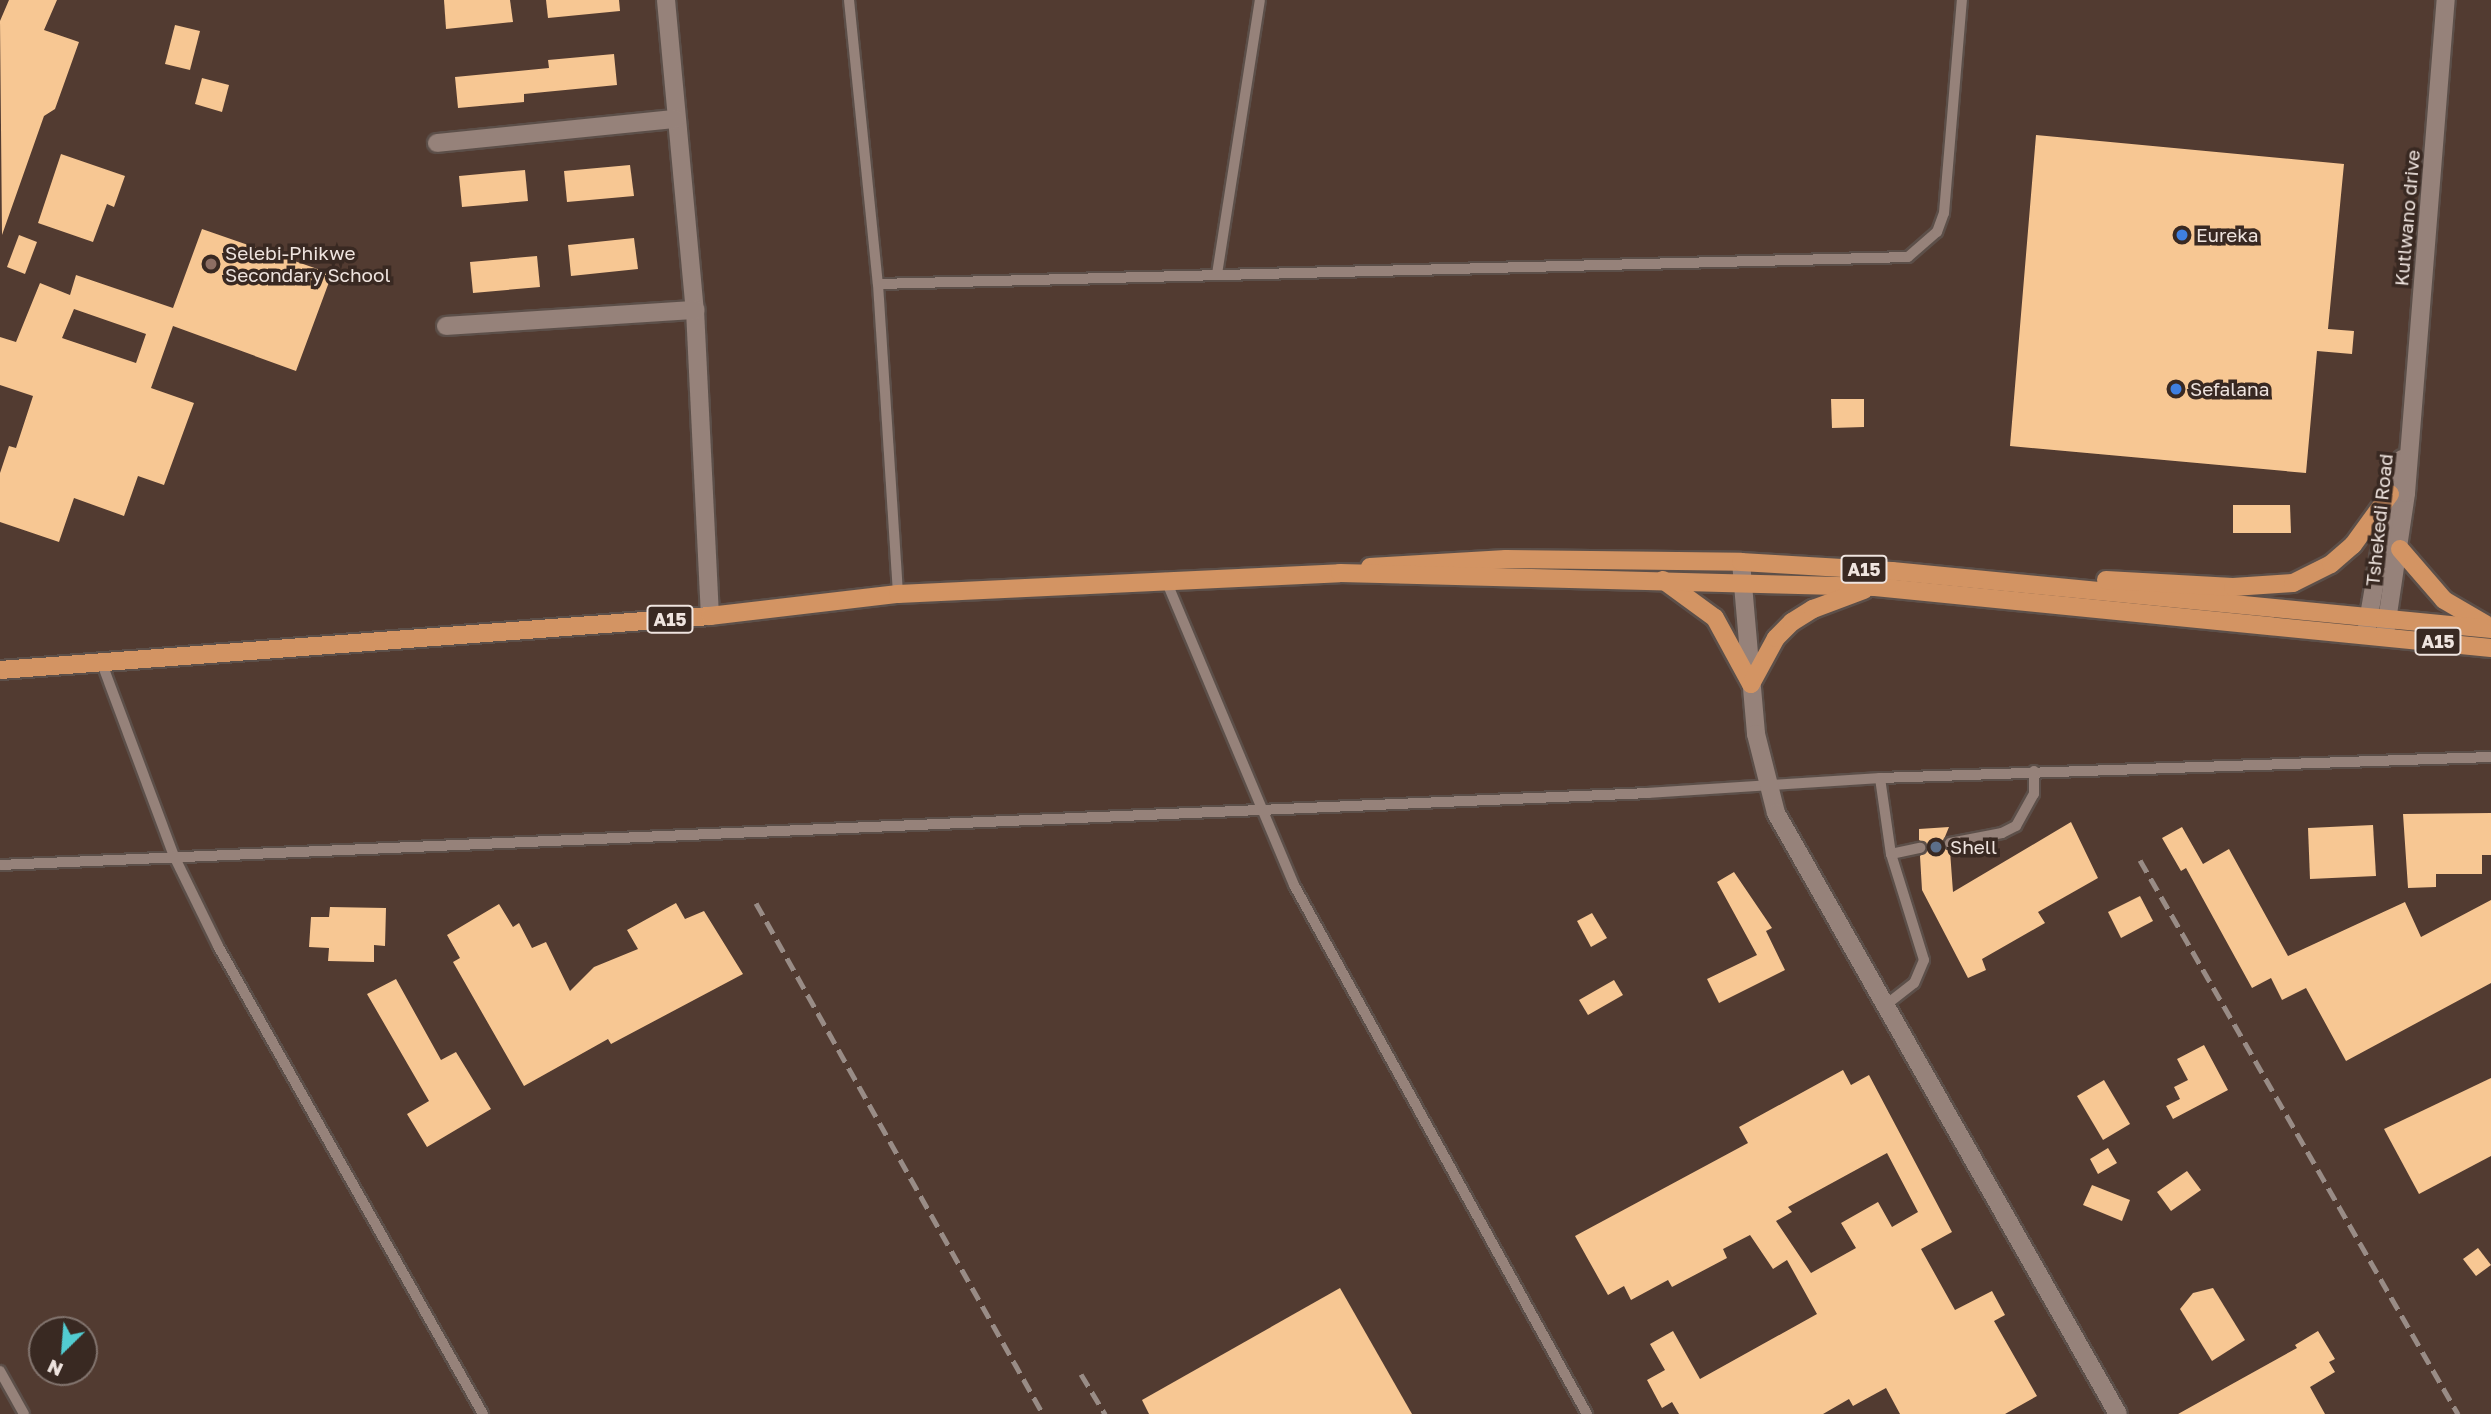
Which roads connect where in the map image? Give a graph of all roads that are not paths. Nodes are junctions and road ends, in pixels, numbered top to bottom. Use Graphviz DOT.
graph roads {
  1 [pos="666,0"];
  2 [pos="849,0"];
  3 [pos="1260,0"];
  4 [pos="1962,0"];
  5 [pos="2446,0"];
  6 [pos="675,119"];
  7 [pos="437,143"];
  8 [pos="1217,274"];
  9 [pos="878,284"];
  10 [pos="695,310"];
  11 [pos="446,327"];
  12 [pos="2408,439"];
  13 [pos="2390,494"];
  14 [pos="2400,549"];
  15 [pos="1741,571"];
  16 [pos="1340,573"];
  17 [pos="1165,578"];
  18 [pos="1661,579"];
  19 [pos="1875,587"];
  20 [pos="2062,588"];
  21 [pos="898,594"];
  22 [pos="710,616"];
  23 [pos="2377,625"];
  24 [pos="2491,628"];
  25 [pos="2491,648"];
  26 [pos="101,661"];
  27 [pos="0,670"];
  28 [pos="1751,684"];
  29 [pos="2491,757"];
  30 [pos="2034,771"];
  31 [pos="1880,778"];
  32 [pos="1766,786"];
  33 [pos="1260,807"];
  34 [pos="1950,843"];
  35 [pos="1920,848"];
  36 [pos="1891,854"];
  37 [pos="174,856"];
  38 [pos="0,865"];
  39 [pos="1885,1006"];
  40 [pos="0,1371"];
  41 [pos="24,1414"];
  42 [pos="483,1414"];
  43 [pos="1587,1414"];
  44 [pos="2118,1414"];
  1 -- 6 [label="street"];
  2 -- 9 [label="lane"];
  3 -- 8 [label="lane"];
  4 -- 8 [label="lane"];
  5 -- 12 [label="street, Kutlwano drive"];
  6 -- 7 [label="street"];
  6 -- 10 [label="street"];
  8 -- 9 [label="lane"];
  9 -- 21 [label="lane"];
  10 -- 11 [label="street"];
  10 -- 22 [label="street"];
  12 -- 13 [label="street, Tshekedi Road"];
  12 -- 14 [label="street, Tshekedi Road"];
  13 -- 20 [label="main road"];
  13 -- 23 [label="street, Tshekedi Road"];
  14 -- 23 [label="street, Tshekedi Road"];
  14 -- 24 [label="main road"];
  15 -- 16 [label="main road, A15"];
  15 -- 18 [label="main road, A15"];
  15 -- 19 [label="main road, A15"];
  15 -- 20 [label="main road, A15"];
  15 -- 28 [label="street"];
  16 -- 17 [label="main road, A15"];
  16 -- 18 [label="main road, A15"];
  17 -- 21 [label="main road, A15"];
  17 -- 33 [label="lane"];
  18 -- 28 [label="main road"];
  19 -- 23 [label="main road, A15"];
  19 -- 28 [label="main road"];
  20 -- 23 [label="main road, A15"];
  21 -- 22 [label="main road, A15"];
  22 -- 26 [label="main road, A15"];
  23 -- 24 [label="main road, A15"];
  23 -- 25 [label="main road, A15"];
  26 -- 27 [label="main road, A15"];
  26 -- 37 [label="lane"];
  28 -- 32 [label="street"];
  29 -- 30 [label="lane"];
  30 -- 31 [label="lane"];
  30 -- 34 [label="lane"];
  31 -- 32 [label="lane"];
  31 -- 36 [label="lane"];
  32 -- 33 [label="lane"];
  32 -- 39 [label="street"];
  33 -- 37 [label="lane"];
  33 -- 43 [label="lane"];
  35 -- 36 [label="lane"];
  36 -- 39 [label="lane"];
  37 -- 38 [label="lane"];
  37 -- 42 [label="lane"];
  39 -- 44 [label="street"];
  40 -- 41 [label="lane"];
}
